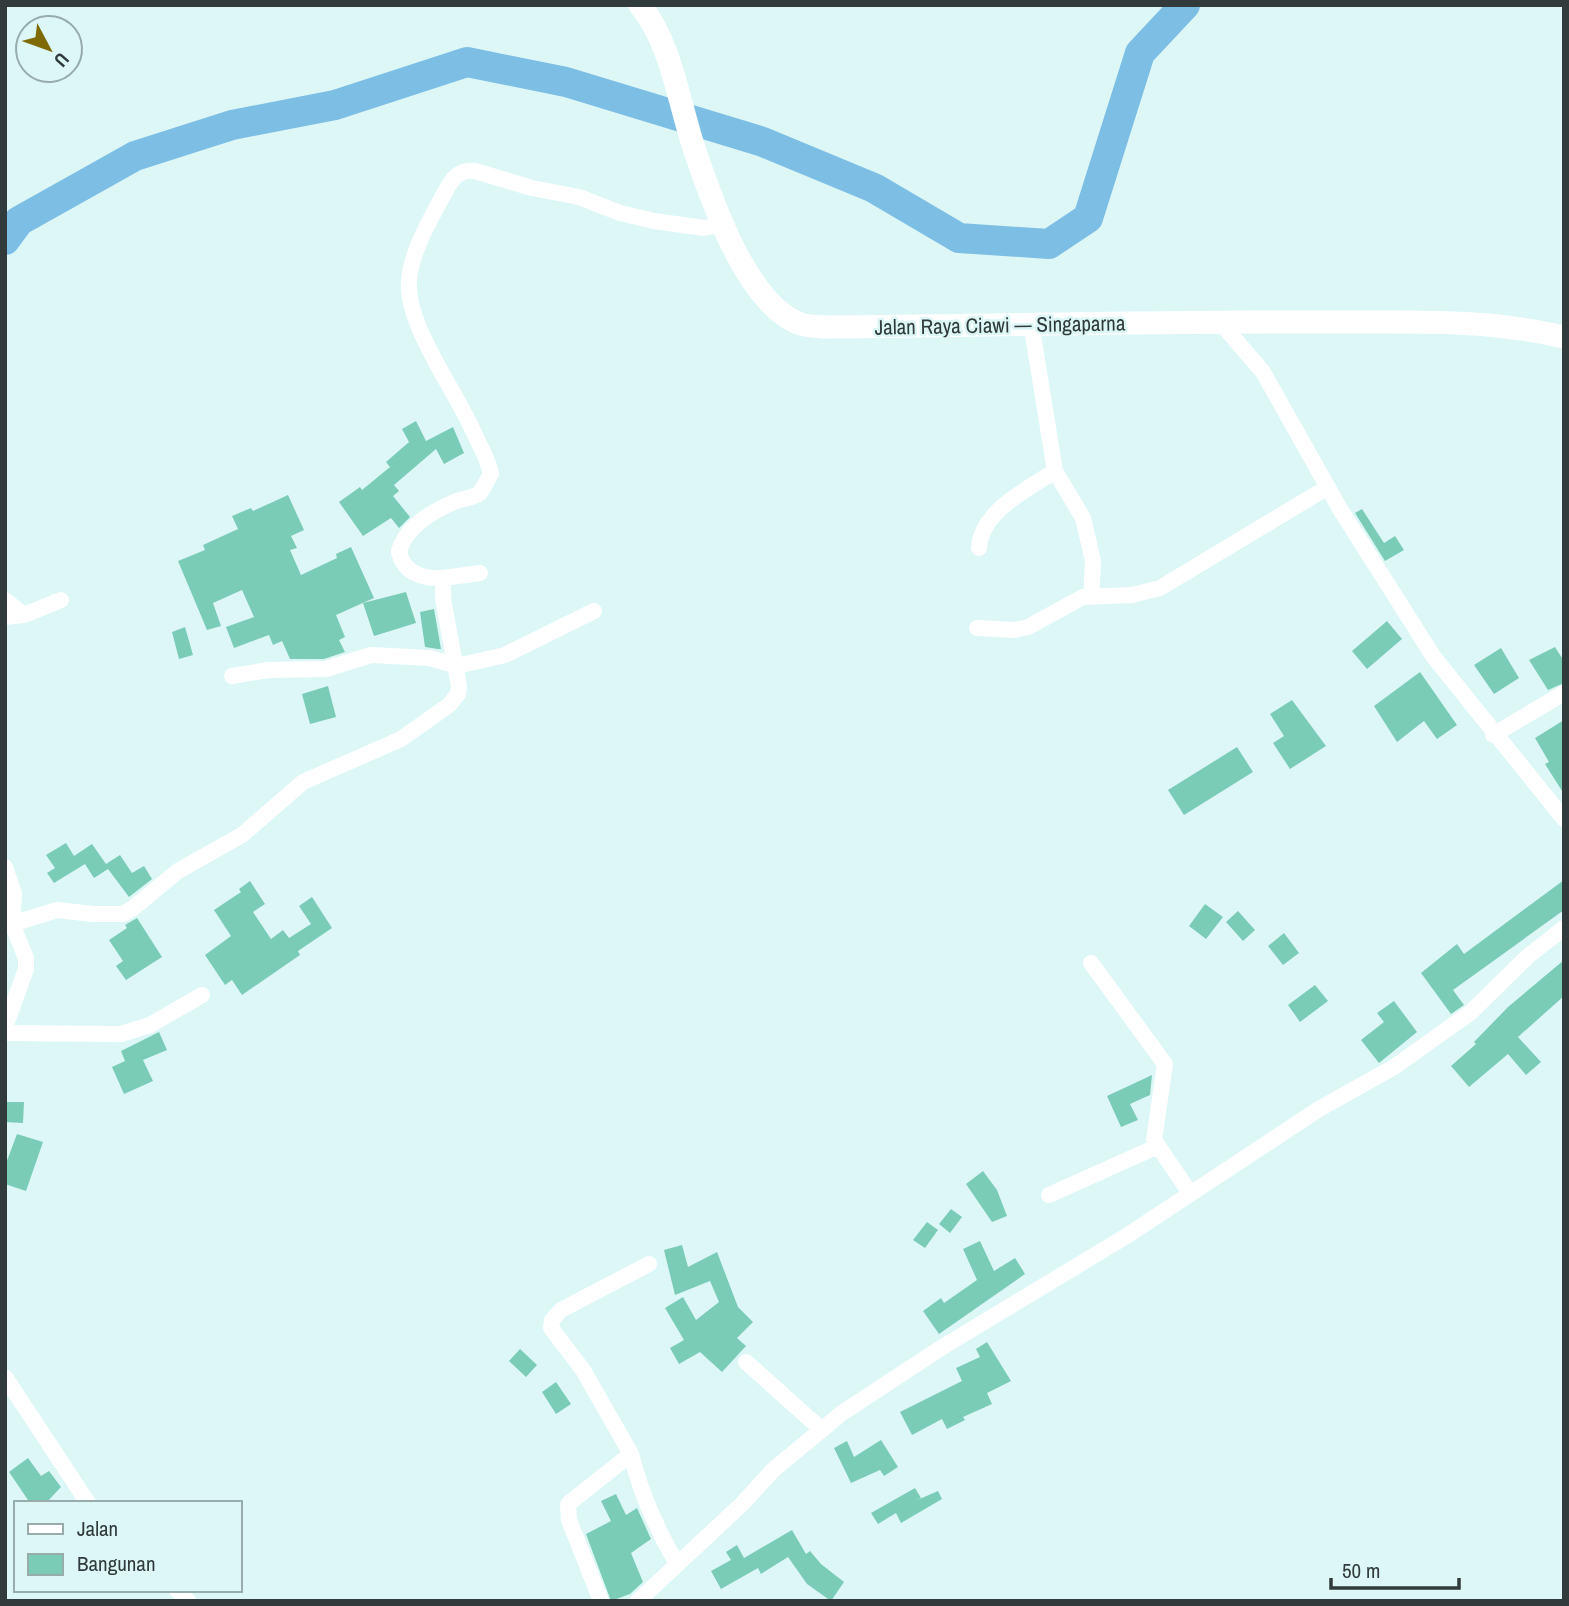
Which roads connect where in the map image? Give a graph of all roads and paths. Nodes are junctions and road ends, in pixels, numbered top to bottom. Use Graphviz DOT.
graph roads {
  1 [pos="640,5"];
  2 [pos="724,224"];
  3 [pos="1220,322"];
  4 [pos="1031,323"];
  5 [pos="1564,337"];
  6 [pos="1055,471"];
  7 [pos="1328,487"];
  8 [pos="979,548"];
  9 [pos="480,573"];
  10 [pos="443,578"];
  11 [pos="1091,597"];
  12 [pos="5,600"];
  13 [pos="61,600"];
  14 [pos="594,611"];
  15 [pos="24,615"];
  16 [pos="5,617"];
  17 [pos="977,628"];
  18 [pos="457,666"];
  19 [pos="232,676"];
  20 [pos="1564,693"];
  21 [pos="1493,735"];
  22 [pos="1564,819"];
  23 [pos="5,867"];
  24 [pos="12,924"];
  25 [pos="1564,928"];
  26 [pos="1091,963"];
  27 [pos="202,995"];
  28 [pos="5,1027"];
  29 [pos="5,1034"];
  30 [pos="1156,1147"];
  31 [pos="1190,1193"];
  32 [pos="1049,1195"];
  33 [pos="649,1264"];
  34 [pos="746,1362"];
  35 [pos="6,1378"];
  36 [pos="821,1429"];
  37 [pos="631,1454"];
  38 [pos="87,1501"];
  39 [pos="677,1564"];
  40 [pos="601,1601"];
  41 [pos="638,1601"];
  1 -- 2 [label="main road, Jalan Raya Ciawi — Singaparna"];
  2 -- 4 [label="main road, Jalan Raya Ciawi — Singaparna"];
  2 -- 10 [label="street"];
  3 -- 4 [label="main road, Jalan Raya Ciawi — Singaparna"];
  3 -- 5 [label="main road, Jalan Raya Ciawi — Singaparna"];
  3 -- 7 [label="street"];
  4 -- 6 [label="street"];
  6 -- 8 [label="street"];
  6 -- 11 [label="street"];
  7 -- 11 [label="street"];
  7 -- 21 [label="street"];
  9 -- 10 [label="street"];
  10 -- 18 [label="street"];
  11 -- 17 [label="street"];
  12 -- 15 [label="street"];
  13 -- 15 [label="street"];
  14 -- 18 [label="street"];
  15 -- 16 [label="street"];
  18 -- 19 [label="street"];
  18 -- 24 [label="street"];
  20 -- 21 [label="street"];
  21 -- 22 [label="street"];
  23 -- 24 [label="street"];
  24 -- 28 [label="street"];
  25 -- 31 [label="street"];
  26 -- 30 [label="street"];
  27 -- 29 [label="street"];
  30 -- 31 [label="street"];
  30 -- 32 [label="street"];
  31 -- 36 [label="street"];
  33 -- 37 [label="street"];
  34 -- 36 [label="street"];
  35 -- 38 [label="street"];
  36 -- 39 [label="street"];
  37 -- 39 [label="street"];
  37 -- 40 [label="street"];
  39 -- 41 [label="street"];
}
